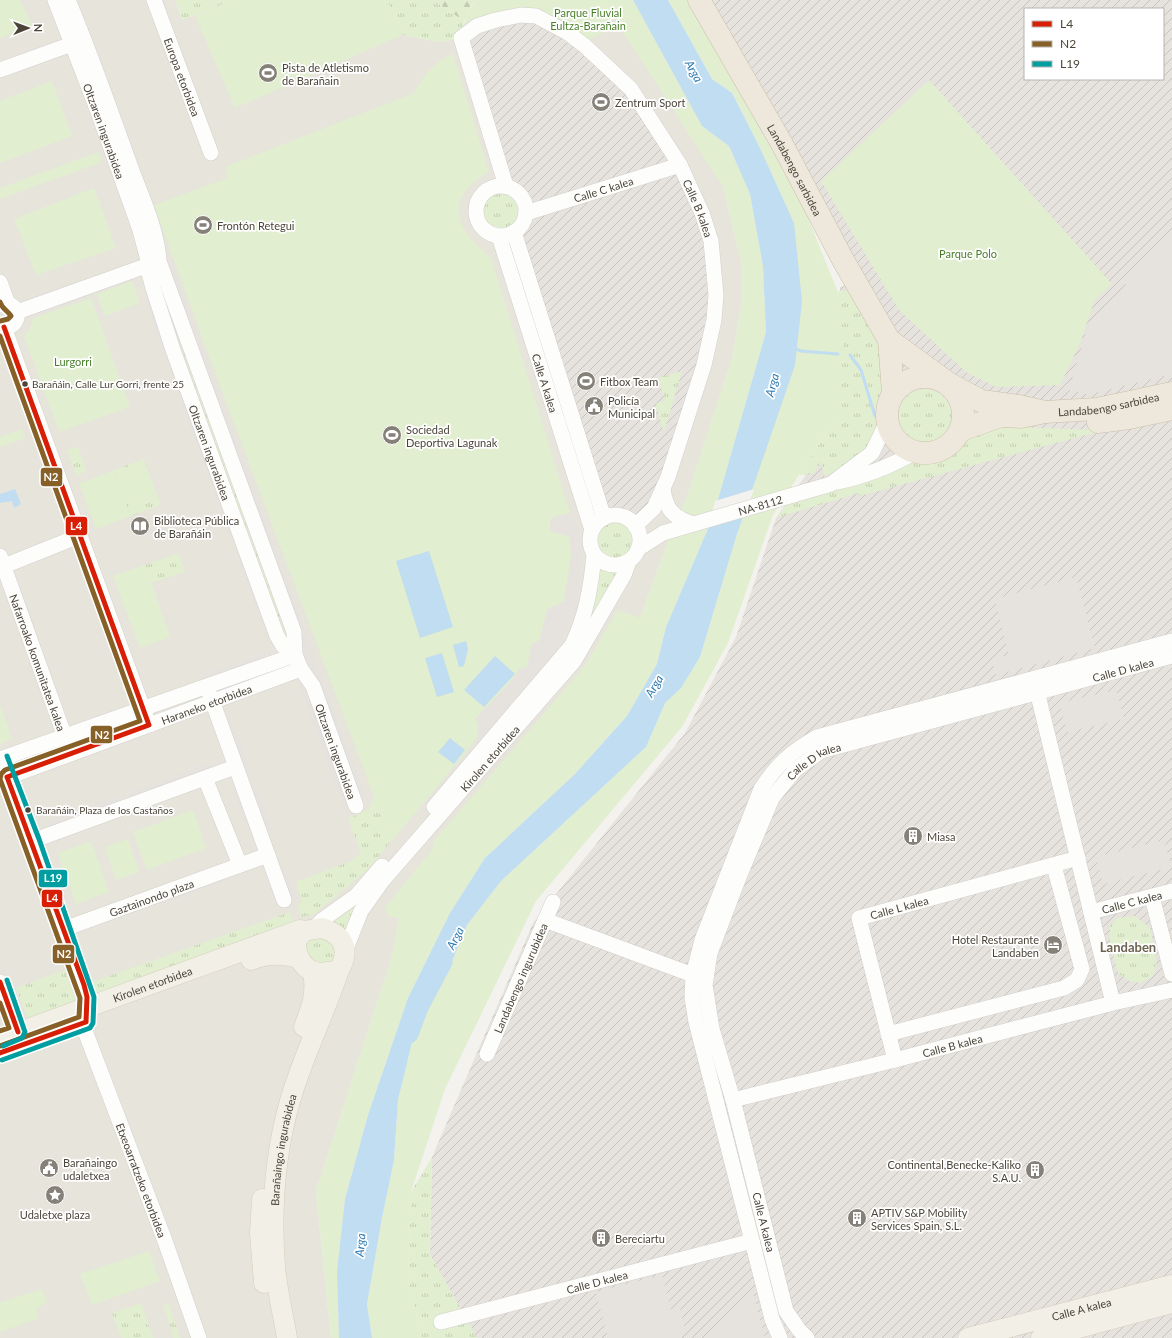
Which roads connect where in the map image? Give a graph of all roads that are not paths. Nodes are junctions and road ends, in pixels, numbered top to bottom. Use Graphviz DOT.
graph roads {
  1 [pos="55,0"];
  2 [pos="68,0"];
  3 [pos="154,0"];
  4 [pos="699,0"];
  5 [pos="72,44"];
  6 [pos="0,70"];
  7 [pos="211,153"];
  8 [pos="680,165"];
  9 [pos="506,186"];
  10 [pos="526,213"];
  11 [pos="514,232"];
  12 [pos="499,236"];
  13 [pos="154,263"];
  14 [pos="0,282"];
  15 [pos="8,307"];
  16 [pos="2,327"];
  17 [pos="889,340"];
  18 [pos="1172,379"];
  19 [pos="948,383"];
  20 [pos="892,393"];
  21 [pos="1172,393"];
  22 [pos="1172,409"];
  23 [pos="1020,411"];
  24 [pos="887,422"];
  25 [pos="961,430"];
  26 [pos="914,452"];
  27 [pos="829,484"];
  28 [pos="663,489"];
  29 [pos="604,518"];
  30 [pos="693,524"];
  31 [pos="636,528"];
  32 [pos="592,530"];
  33 [pos="663,533"];
  34 [pos="79,536"];
  35 [pos="594,555"];
  36 [pos="633,555"];
  37 [pos="2,561"];
  38 [pos="1172,641"];
  39 [pos="1172,656"];
  40 [pos="298,662"];
  41 [pos="1092,662"];
  42 [pos="206,685"];
  43 [pos="1037,692"];
  44 [pos="972,695"];
  45 [pos="212,701"];
  46 [pos="142,708"];
  47 [pos="149,725"];
  48 [pos="65,737"];
  49 [pos="0,759"];
  50 [pos="235,767"];
  51 [pos="4,778"];
  52 [pos="205,778"];
  53 [pos="356,806"];
  54 [pos="32,841"];
  55 [pos="268,855"];
  56 [pos="1078,858"];
  57 [pos="240,866"];
  58 [pos="1054,866"];
  59 [pos="1172,891"];
  60 [pos="1152,897"];
  61 [pos="284,900"];
  62 [pos="553,902"];
  63 [pos="1091,912"];
  64 [pos="545,920"];
  65 [pos="64,929"];
  66 [pos="310,930"];
  67 [pos="345,951"];
  68 [pos="306,965"];
  69 [pos="339,970"];
  70 [pos="1172,974"];
  71 [pos="693,975"];
  72 [pos="0,982"];
  73 [pos="1172,990"];
  74 [pos="1113,1002"];
  75 [pos="84,1018"];
  76 [pos="888,1034"];
  77 [pos="14,1039"];
  78 [pos="0,1052"];
  79 [pos="487,1054"];
  80 [pos="895,1060"];
  81 [pos="709,1074"];
  82 [pos="733,1100"];
  83 [pos="717,1106"];
  84 [pos="729,1151"];
  85 [pos="752,1241"];
  86 [pos="1172,1285"];
  87 [pos="1172,1303"];
  88 [pos="442,1322"];
  89 [pos="199,1338"];
  90 [pos="273,1338"];
  91 [pos="286,1338"];
  92 [pos="780,1338"];
  93 [pos="807,1338"];
  94 [pos="968,1338"];
  95 [pos="1041,1338"];
  1 -- 5 [label="street, Oltzaren ingurabidea"];
  2 -- 13 [label="street, Oltzaren ingurabidea"];
  3 -- 7 [label="street, Europa etorbidea"];
  4 -- 17 [label="highway, Landabengo sarbidea"];
  5 -- 6 [label="street"];
  5 -- 13 [label="street, Oltzaren ingurabidea"];
  8 -- 9 [label="street, Calle B kalea"];
  8 -- 10 [label="street, Calle C kalea"];
  8 -- 28 [label="street, Calle B kalea"];
  9 -- 10 [label="street"];
  9 -- 12 [label="street"];
  10 -- 11 [label="street"];
  11 -- 12 [label="street"];
  11 -- 29 [label="street, Calle A kalea"];
  12 -- 32 [label="street, Calle A kalea"];
  13 -- 15 [label="street"];
  13 -- 40 [label="street, Oltzaren ingurabidea"];
  14 -- 15 [label="street"];
  15 -- 16 [label="street"];
  16 -- 34 [label="street"];
  17 -- 19 [label="highway, Landabengo sarbidea"];
  17 -- 20 [label="highway, Landabengo sarbidea"];
  18 -- 23 [label="highway"];
  19 -- 20 [label="highway, Landabengo sarbidea"];
  19 -- 23 [label="highway, Landabengo sarbidea"];
  19 -- 25 [label="highway, Landabengo sarbidea"];
  20 -- 24 [label="highway, Landabengo sarbidea"];
  21 -- 23 [label="highway, Landabengo sarbidea"];
  22 -- 23 [label="highway"];
  23 -- 25 [label="highway, Landabengo sarbidea"];
  24 -- 26 [label="highway"];
  24 -- 27 [label="street, NA-8112"];
  25 -- 26 [label="highway, Landabengo sarbidea"];
  26 -- 27 [label="street, NA-8112 / NA-8112"];
  27 -- 30 [label="street, NA-8112 / NA-8112"];
  28 -- 30 [label="street"];
  28 -- 31 [label="street, Calle B kalea"];
  29 -- 31 [label="street"];
  29 -- 32 [label="street"];
  30 -- 33 [label="street, NA-8112 / NA-8112"];
  31 -- 33 [label="street, NA-8112 / NA-8112"];
  31 -- 36 [label="street"];
  32 -- 35 [label="street"];
  33 -- 36 [label="street, NA-8112 / NA-8112"];
  34 -- 37 [label="street, Nafarroako komunitatea kalea"];
  34 -- 46 [label="street"];
  35 -- 36 [label="street"];
  35 -- 66 [label="street, Kirolen etorbidea"];
  36 -- 67 [label="street, Kirolen etorbidea"];
  37 -- 48 [label="street, Nafarroako komunitatea kalea"];
  38 -- 41 [label="street, Calle D kalea"];
  39 -- 43 [label="street, Calle D kalea"];
  40 -- 42 [label="street, Haraneko etorbidea"];
  40 -- 45 [label="street, Haraneko etorbidea"];
  40 -- 53 [label="street, Oltzaren ingurabidea"];
  41 -- 43 [label="street"];
  41 -- 44 [label="street, Calle D kalea"];
  42 -- 45 [label="street"];
  42 -- 46 [label="street, Haraneko etorbidea"];
  43 -- 44 [label="street"];
  43 -- 56 [label="street"];
  43 -- 82 [label="street, Calle D kalea"];
  44 -- 71 [label="street, Calle D kalea"];
  45 -- 47 [label="street, Haraneko etorbidea"];
  45 -- 50 [label="street"];
  46 -- 47 [label="street"];
  46 -- 48 [label="street, Haraneko etorbidea"];
  47 -- 51 [label="street, Haraneko etorbidea"];
  48 -- 49 [label="street, Haraneko etorbidea"];
  49 -- 51 [label="street"];
  50 -- 52 [label="street"];
  50 -- 55 [label="street"];
  51 -- 54 [label="street"];
  52 -- 54 [label="street"];
  52 -- 57 [label="street"];
  54 -- 65 [label="street"];
  55 -- 57 [label="street, Gaztainondo plaza"];
  55 -- 61 [label="street"];
  56 -- 58 [label="street, Calle L kalea"];
  56 -- 63 [label="street"];
  57 -- 65 [label="street, Gaztainondo plaza"];
  58 -- 76 [label="street"];
  58 -- 76 [label="street, Calle L kalea"];
  59 -- 60 [label="street, Calle C kalea"];
  60 -- 63 [label="street, Calle C kalea"];
  60 -- 70 [label="street"];
  62 -- 64 [label="street, Landabengo ingurubidea"];
  63 -- 74 [label="street"];
  64 -- 71 [label="street"];
  64 -- 79 [label="street, Landabengo ingurubidea"];
  65 -- 75 [label="street"];
  66 -- 67 [label="main road"];
  66 -- 68 [label="main road"];
  66 -- 75 [label="main road, Kirolen etorbidea"];
  67 -- 69 [label="main road"];
  68 -- 69 [label="main road"];
  68 -- 75 [label="main road, Kirolen etorbidea"];
  68 -- 90 [label="main road, Barañaingo ingurabidea"];
  69 -- 91 [label="main road, Barañaingo ingurabidea"];
  71 -- 81 [label="street, Calle D kalea"];
  72 -- 77 [label="street"];
  73 -- 74 [label="street, Calle B kalea"];
  74 -- 80 [label="street, Calle B kalea"];
  75 -- 77 [label="main road, Kirolen etorbidea"];
  75 -- 89 [label="street, Etxeoarratzeko etorbidea"];
  76 -- 80 [label="street, Calle L kalea"];
  77 -- 78 [label="main road, Kirolen etorbidea"];
  80 -- 82 [label="street, Calle B kalea"];
  81 -- 82 [label="street"];
  81 -- 83 [label="street, Calle D kalea"];
  82 -- 84 [label="street"];
  82 -- 93 [label="street, Calle A kalea"];
  83 -- 84 [label="street, Calle A kalea"];
  84 -- 85 [label="street, Calle A kalea"];
  85 -- 88 [label="street, Calle D kalea"];
  85 -- 92 [label="street, Calle A kalea"];
  86 -- 94 [label="main road, Calle A kalea"];
  87 -- 95 [label="main road"];
}
